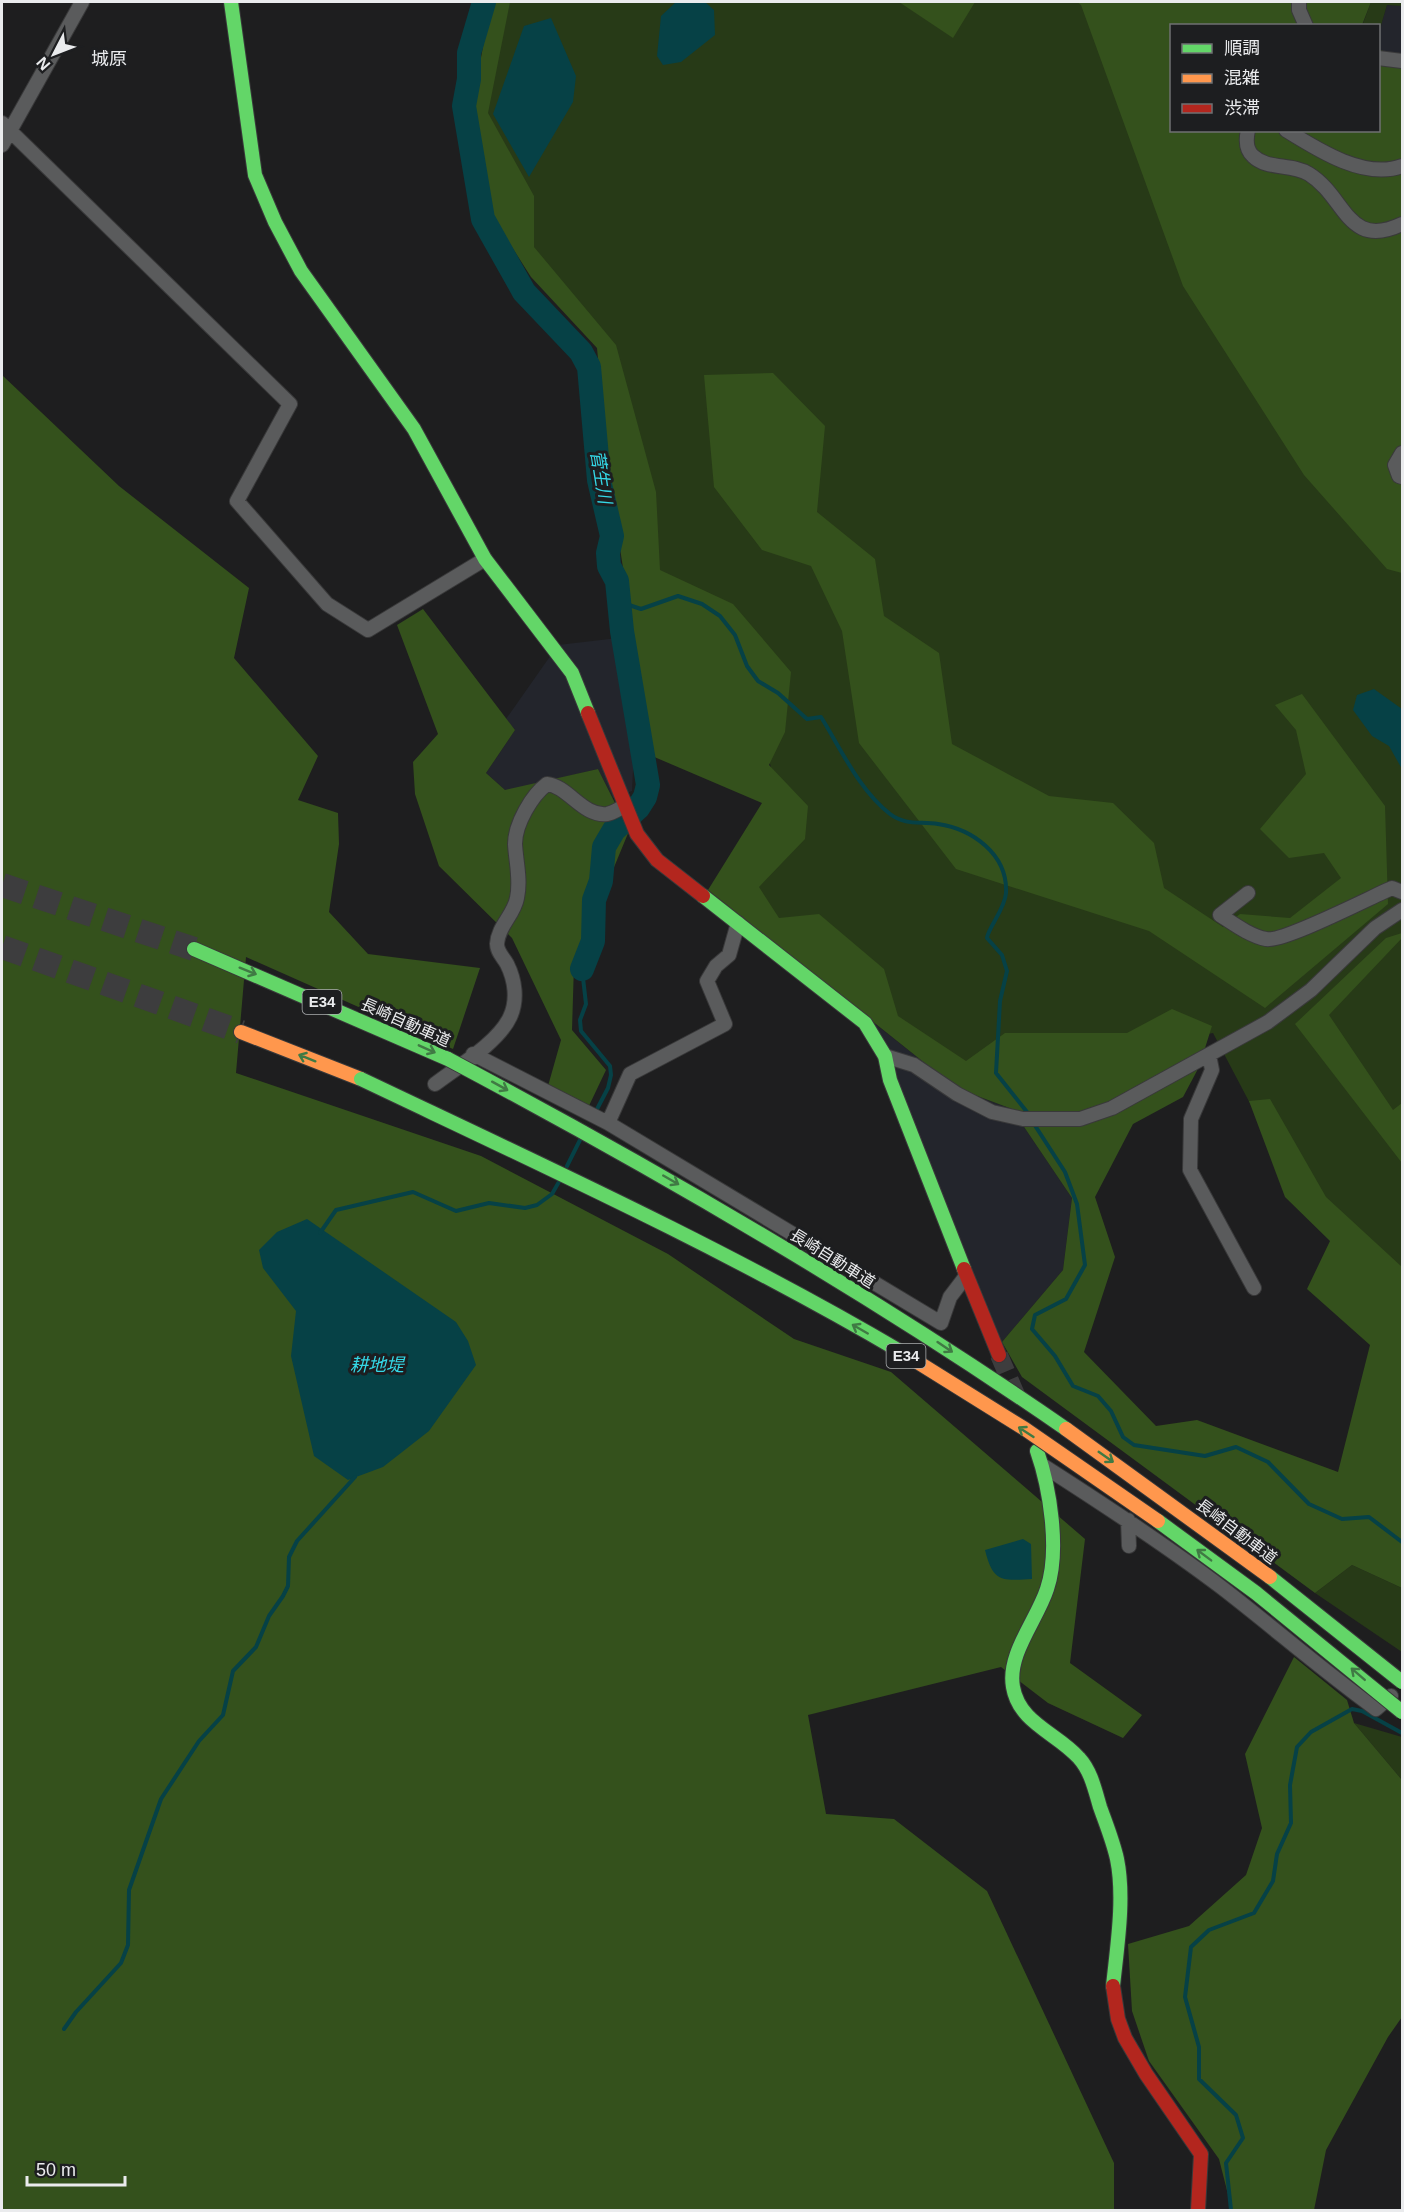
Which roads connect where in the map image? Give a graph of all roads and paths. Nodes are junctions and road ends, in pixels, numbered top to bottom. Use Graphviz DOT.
graph roads {
  1 [pos="82,2"];
  2 [pos="231,2"];
  3 [pos="1299,2"];
  4 [pos="1305,24"];
  5 [pos="1380,58"];
  6 [pos="1402,61"];
  7 [pos="6,126"];
  8 [pos="1248,132"];
  9 [pos="1290,132"];
  10 [pos="2,145"];
  11 [pos="1402,166"];
  12 [pos="1402,224"];
  13 [pos="1402,453"];
  14 [pos="1402,477"];
  15 [pos="485,559"];
  16 [pos="625,806"];
  17 [pos="1402,892"];
  18 [pos="1248,893"];
  19 [pos="1402,910"];
  20 [pos="738,923"];
  21 [pos="194,949"];
  22 [pos="242,1032"];
  23 [pos="473,1054"];
  24 [pos="1209,1055"];
  25 [pos="885,1056"];
  26 [pos="435,1084"];
  27 [pos="608,1123"];
  28 [pos="966,1276"];
  29 [pos="1254,1288"];
  30 [pos="999,1355"];
  31 [pos="1040,1458"];
  32 [pos="1128,1520"];
  33 [pos="1129,1546"];
  34 [pos="1402,1682"];
  35 [pos="1402,1688"];
  36 [pos="1402,1712"];
  37 [pos="1198,2211"];
  1 -- 7 [label="street"];
  2 -- 15 [label="main road"];
  3 -- 4 [label="street"];
  5 -- 6 [label="street"];
  7 -- 10 [label="street"];
  7 -- 15 [label="street"];
  8 -- 12 [label="street"];
  9 -- 11 [label="street"];
  13 -- 14 [label="street"];
  15 -- 16 [label="main road"];
  16 -- 20 [label="main road"];
  16 -- 23 [label="street"];
  17 -- 18 [label="street"];
  19 -- 24 [label="street"];
  20 -- 25 [label="main road"];
  20 -- 27 [label="street"];
  21 -- 34 [label="main road, 長崎自動車道 / E34, one-way, bridge"];
  36 -- 22 [label="main road, E34, one-way, bridge"];
  23 -- 26 [label="street"];
  23 -- 27 [label="street"];
  24 -- 25 [label="street"];
  24 -- 29 [label="street"];
  25 -- 28 [label="main road"];
  27 -- 28 [label="street"];
  28 -- 30 [label="main road"];
  31 -- 32 [label="street"];
  31 -- 37 [label="main road"];
  32 -- 33 [label="street"];
  32 -- 35 [label="street"];
}
